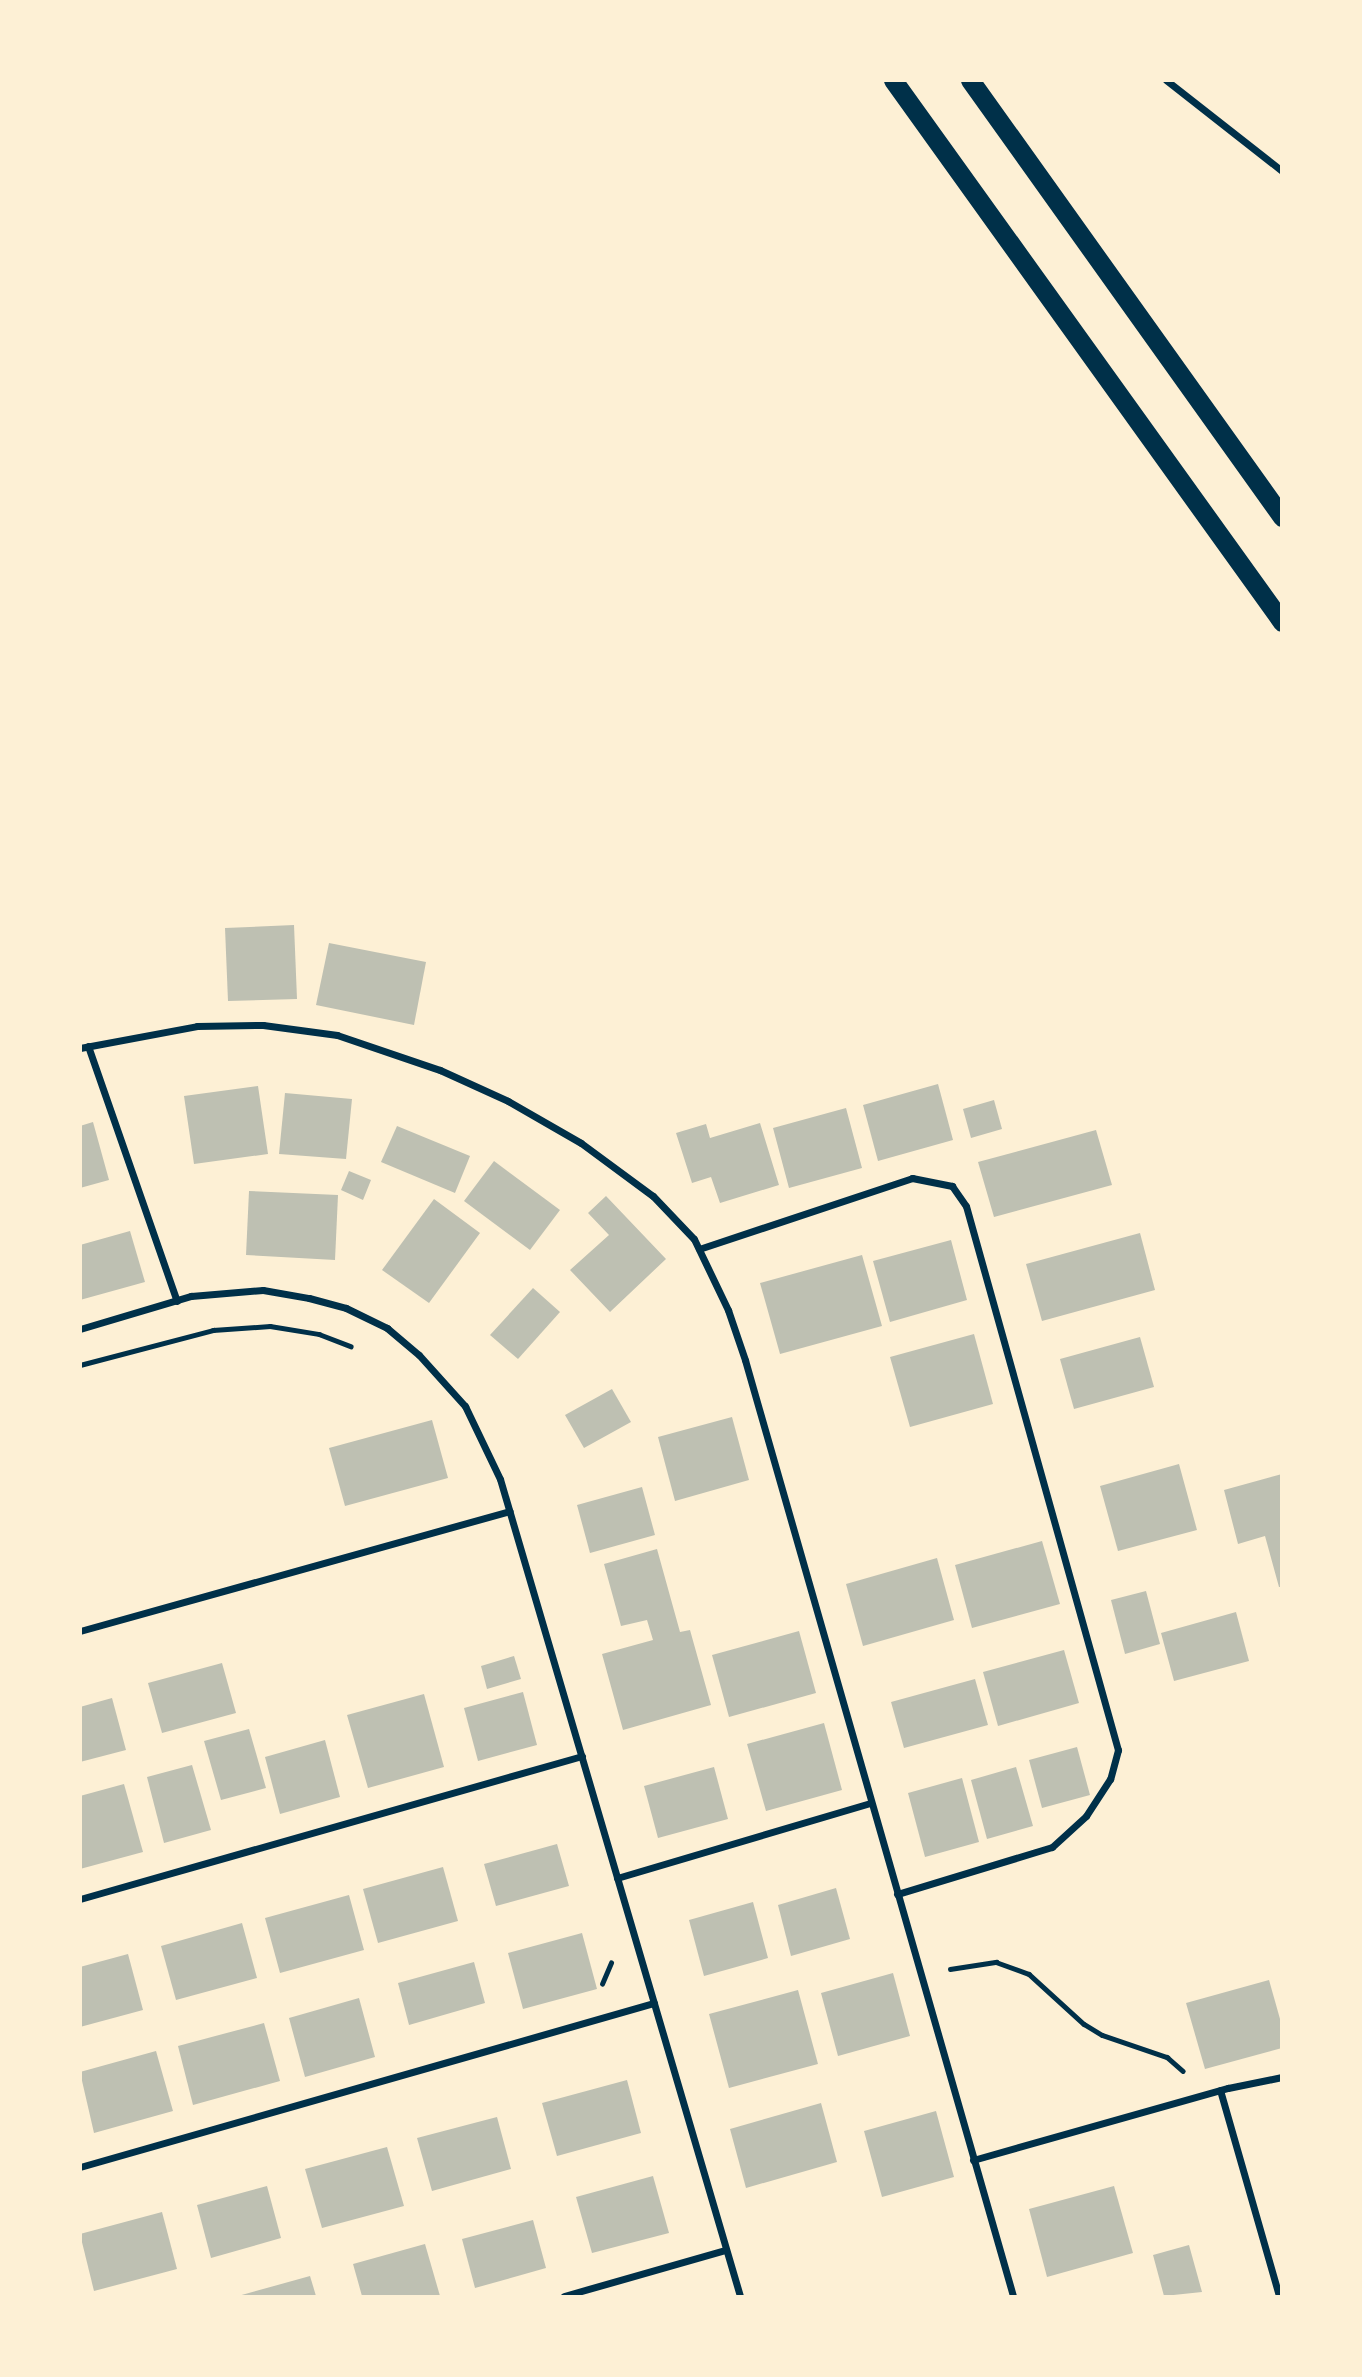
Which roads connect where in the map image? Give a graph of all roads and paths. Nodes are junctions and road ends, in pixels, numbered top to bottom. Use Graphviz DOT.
graph roads {
  1 [pos="893,80"];
  2 [pos="970,80"];
  3 [pos="1166,80"];
  4 [pos="1282,171"];
  5 [pos="1282,517"];
  6 [pos="1282,622"];
  7 [pos="84,1047"];
  8 [pos="699,1250"];
  9 [pos="177,1301"];
  10 [pos="80,1329"];
  11 [pos="360,1349"];
  12 [pos="80,1365"];
  13 [pos="510,1511"];
  14 [pos="80,1631"];
  15 [pos="582,1756"];
  16 [pos="871,1804"];
  17 [pos="617,1878"];
  18 [pos="897,1894"];
  19 [pos="80,1899"];
  20 [pos="921,1977"];
  21 [pos="654,2004"];
  22 [pos="1282,2077"];
  23 [pos="1220,2090"];
  24 [pos="1188,2099"];
  25 [pos="974,2160"];
  26 [pos="80,2167"];
  27 [pos="726,2250"];
  28 [pos="564,2297"];
  29 [pos="740,2297"];
  30 [pos="1013,2297"];
  31 [pos="1279,2297"];
  1 -- 6 [label="highway"];
  2 -- 5 [label="highway"];
  3 -- 4 [label="street"];
  7 -- 8 [label="street"];
  7 -- 9 [label="street"];
  8 -- 16 [label="street"];
  8 -- 18 [label="street"];
  9 -- 10 [label="street"];
  9 -- 13 [label="street"];
  11 -- 12 [label="path"];
  13 -- 14 [label="street"];
  13 -- 15 [label="street"];
  15 -- 17 [label="street"];
  15 -- 19 [label="street"];
  16 -- 17 [label="street"];
  16 -- 18 [label="street"];
  17 -- 21 [label="street"];
  18 -- 20 [label="street"];
  20 -- 24 [label="path"];
  20 -- 25 [label="street"];
  21 -- 26 [label="street"];
  21 -- 27 [label="street"];
  22 -- 23 [label="street"];
  23 -- 24 [label="street"];
  23 -- 31 [label="street"];
  24 -- 25 [label="street"];
  25 -- 30 [label="street"];
  27 -- 28 [label="street"];
  27 -- 29 [label="street"];
}
